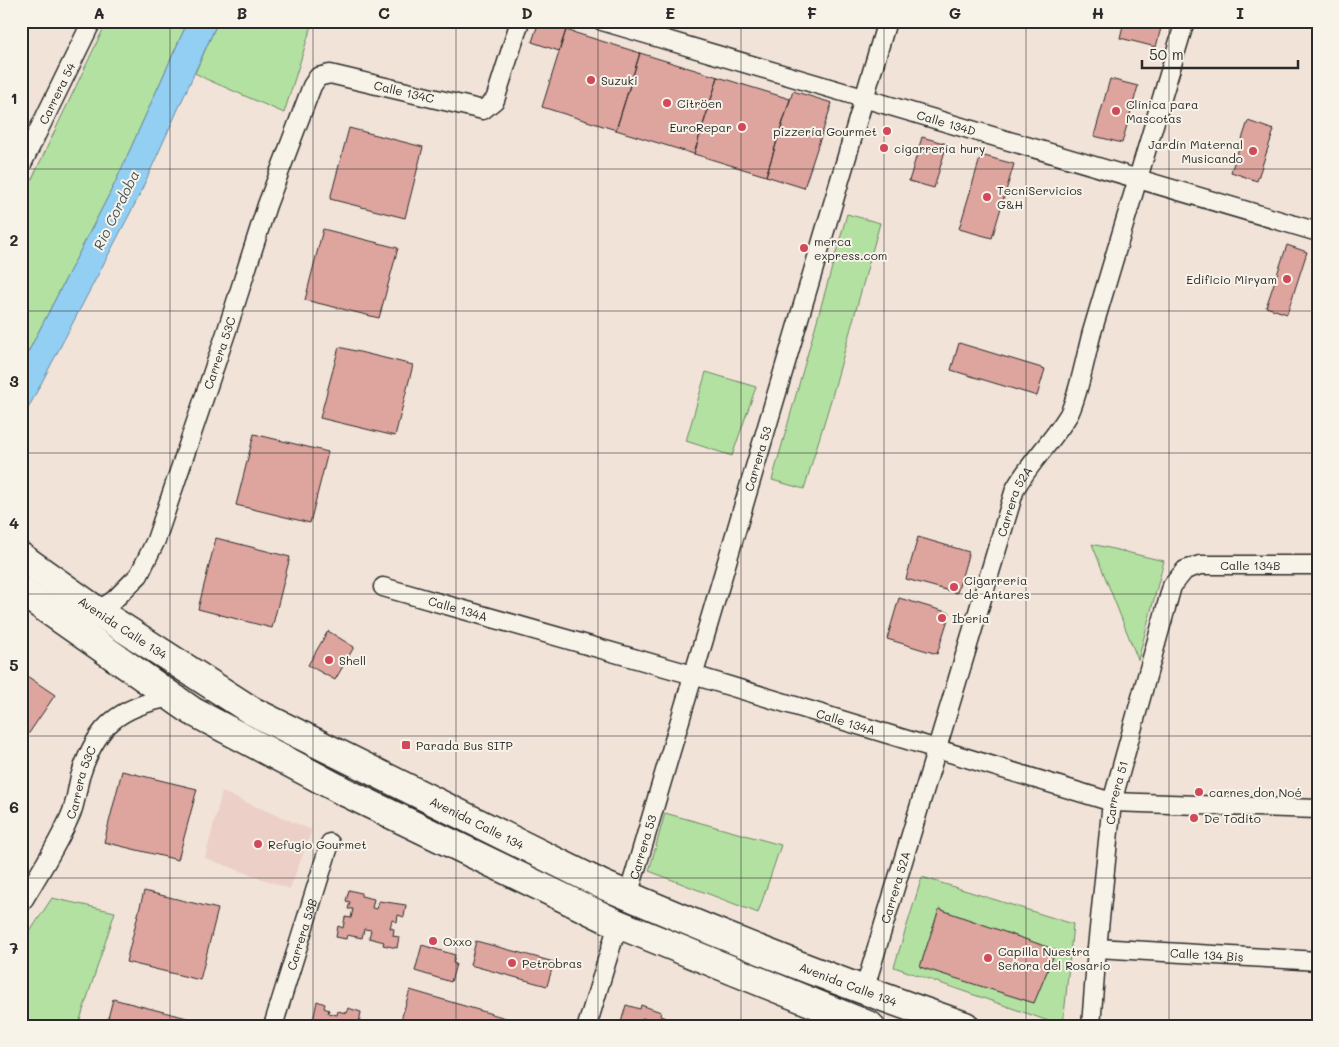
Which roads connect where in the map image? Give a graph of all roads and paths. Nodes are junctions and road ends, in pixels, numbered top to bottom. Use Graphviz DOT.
graph roads {
  1 [pos="92,21"];
  2 [pos="520,21"];
  3 [pos="602,21"];
  4 [pos="887,21"];
  5 [pos="1185,21"];
  6 [pos="318,77"];
  7 [pos="864,97"];
  8 [pos="21,166"];
  9 [pos="1138,179"];
  10 [pos="1318,232"];
  11 [pos="21,557"];
  12 [pos="1318,566"];
  13 [pos="1185,570"];
  14 [pos="384,586"];
  15 [pos="21,591"];
  16 [pos="97,611"];
  17 [pos="693,675"];
  18 [pos="171,697"];
  19 [pos="937,748"];
  20 [pos="1112,802"];
  21 [pos="1318,810"];
  22 [pos="330,843"];
  23 [pos="628,896"];
  24 [pos="21,904"];
  25 [pos="618,924"];
  26 [pos="1097,948"];
  27 [pos="1318,961"];
  28 [pos="865,991"];
  29 [pos="863,1025"];
  30 [pos="273,1026"];
  31 [pos="587,1026"];
  32 [pos="965,1026"];
  33 [pos="1091,1026"];
  1 -- 8 [label="street, Carrera 54"];
  2 -- 6 [label="street, Calle 134C"];
  3 -- 7 [label="street, Calle 134D"];
  4 -- 7 [label="street, Carrera 53"];
  5 -- 9 [label="street, Carrera 52A"];
  6 -- 16 [label="street, Carrera 53C"];
  7 -- 9 [label="street, Calle 134D"];
  7 -- 17 [label="street, Carrera 53"];
  9 -- 10 [label="street, Calle 134D"];
  9 -- 19 [label="street, Carrera 52A"];
  11 -- 16 [label="main road, Avenida Calle 134"];
  12 -- 13 [label="street, Calle 134B"];
  13 -- 20 [label="street, Carrera 51"];
  14 -- 17 [label="street, Calle 134A"];
  15 -- 18 [label="main road"];
  16 -- 23 [label="main road, Avenida Calle 134"];
  17 -- 19 [label="street, Calle 134A"];
  17 -- 23 [label="street, Carrera 53"];
  18 -- 24 [label="street, Carrera 53C"];
  18 -- 25 [label="main road"];
  19 -- 20 [label="street, Calle 134A"];
  19 -- 28 [label="street, Carrera 52A"];
  20 -- 21 [label="street, Calle 134A"];
  20 -- 26 [label="street, Carrera 51"];
  22 -- 30 [label="street, Carrera 53B"];
  23 -- 28 [label="main road, Avenida Calle 134"];
  25 -- 29 [label="main road"];
  25 -- 31 [label="street"];
  26 -- 27 [label="street, Calle 134 Bis"];
  26 -- 33 [label="street, Carrera 51"];
  28 -- 32 [label="main road, Avenida Calle 134"];
}
